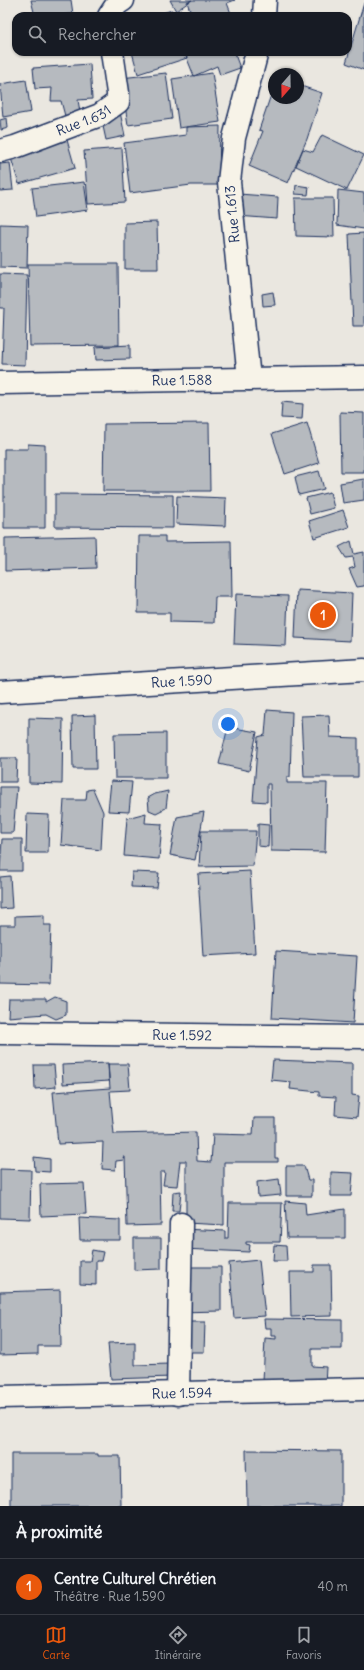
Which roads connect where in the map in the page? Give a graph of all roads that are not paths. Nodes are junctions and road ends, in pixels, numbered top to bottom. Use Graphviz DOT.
graph roads {
  1 [pos="123,0"];
  2 [pos="265,0"];
  3 [pos="112,12"];
  4 [pos="264,12"];
  5 [pos="113,56"];
  6 [pos="256,56"];
  7 [pos="0,151"];
  8 [pos="364,376"];
  9 [pos="249,379"];
  10 [pos="0,383"];
  11 [pos="364,670"];
  12 [pos="0,692"];
  13 [pos="0,1033"];
  14 [pos="364,1037"];
  15 [pos="182,1224"];
  16 [pos="364,1389"];
  17 [pos="178,1394"];
  18 [pos="0,1397"];
  1 -- 3 [label="street"];
  2 -- 4 [label="street"];
  5 -- 7 [label="street, Rue 1.631"];
  6 -- 9 [label="street, Rue 1.613"];
  8 -- 9 [label="street, Rue 1.588"];
  9 -- 10 [label="street, Rue 1.588"];
  11 -- 12 [label="street, Rue 1.590"];
  13 -- 14 [label="street, Rue 1.592"];
  15 -- 17 [label="street"];
  16 -- 17 [label="street, Rue 1.594"];
  17 -- 18 [label="street, Rue 1.594"];
}
